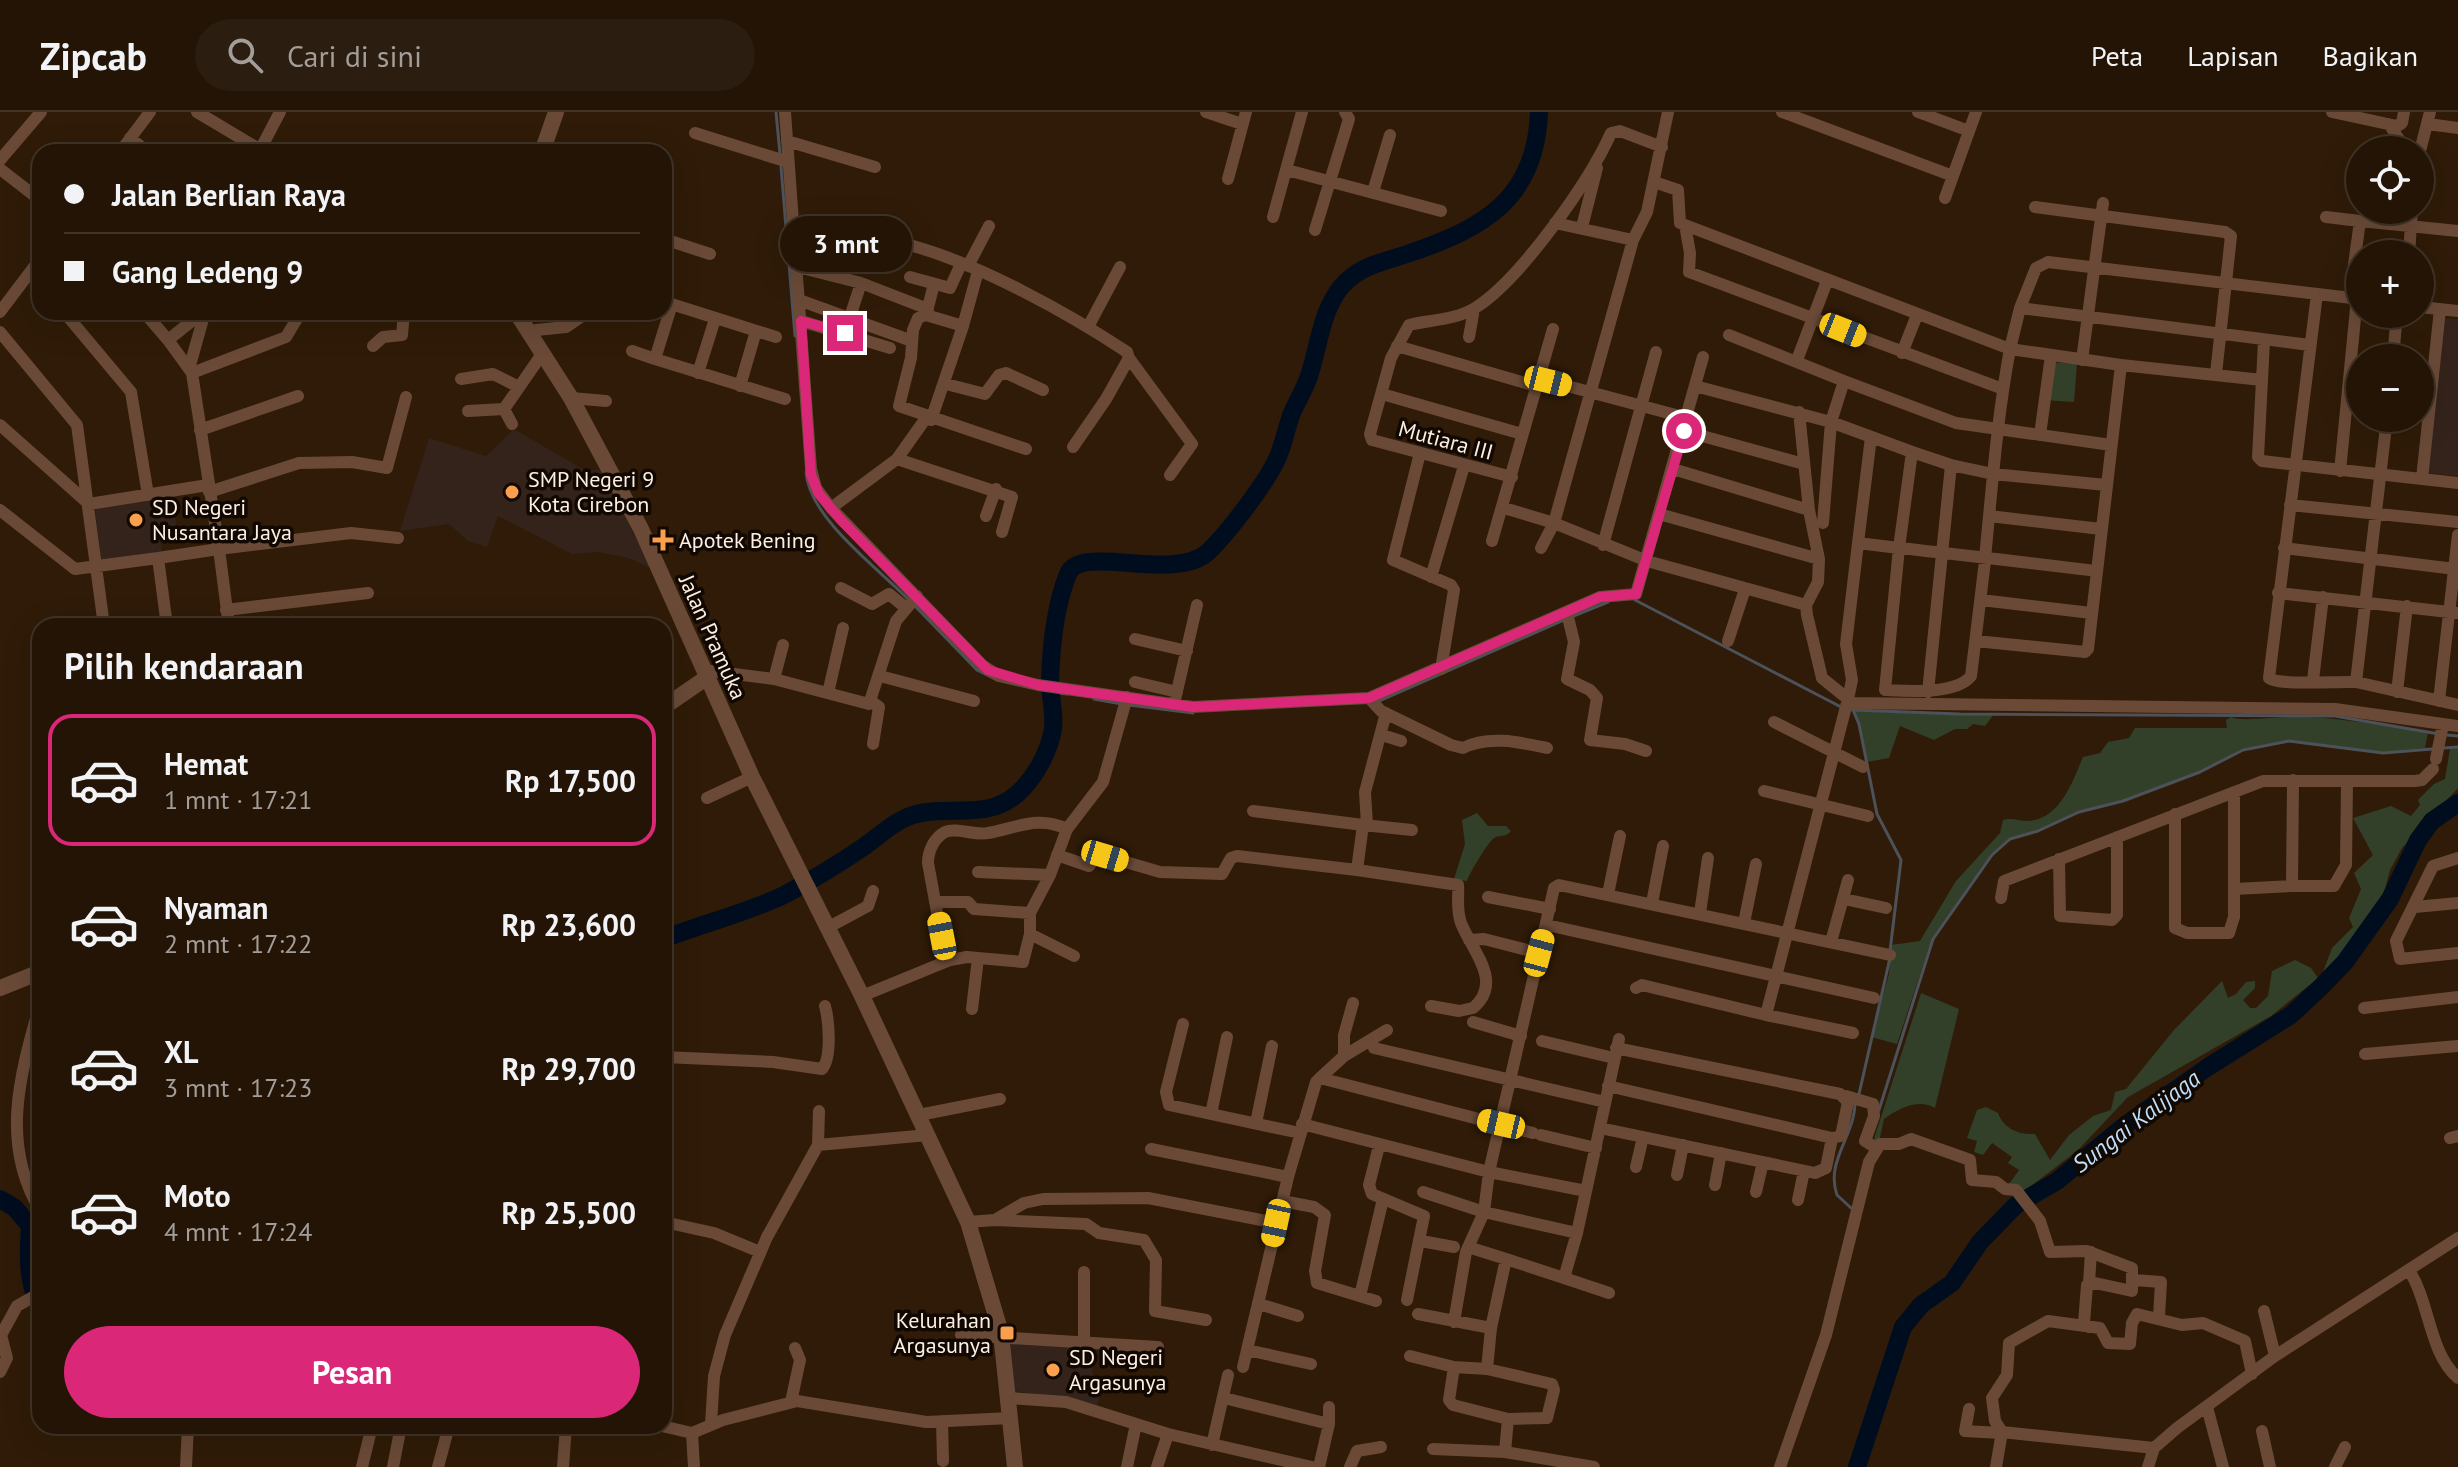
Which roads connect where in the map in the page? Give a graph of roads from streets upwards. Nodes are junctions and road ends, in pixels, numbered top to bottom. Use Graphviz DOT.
graph roads {
  1 [pos="41,112"];
  2 [pos="150,112"];
  3 [pos="280,112"];
  4 [pos="556,112"];
  5 [pos="785,112"];
  6 [pos="1206,112"];
  7 [pos="1302,112"];
  8 [pos="1345,112"];
  9 [pos="1668,112"];
  10 [pos="1782,112"];
  11 [pos="1825,112"];
  12 [pos="1919,112"];
  13 [pos="1976,112"];
  14 [pos="2332,112"];
  15 [pos="2404,112"];
  16 [pos="201,113"];
  17 [pos="2347,113"];
  18 [pos="1244,118"];
  19 [pos="2429,118"];
  20 [pos="2389,124"];
  21 [pos="1820,125"];
  22 [pos="2458,128"];
  23 [pos="1969,131"];
  24 [pos="695,133"];
  25 [pos="1390,135"];
  26 [pos="2397,136"];
  27 [pos="130,138"];
  28 [pos="787,141"];
  29 [pos="126,144"];
  30 [pos="138,144"];
  31 [pos="251,144"];
  32 [pos="265,144"];
  33 [pos="545,144"];
  34 [pos="1662,147"];
  35 [pos="0,160"];
  36 [pos="788,162"];
  37 [pos="1598,165"];
  38 [pos="875,167"];
  39 [pos="0,169"];
  40 [pos="1287,170"];
  41 [pos="1953,176"];
  42 [pos="1228,179"];
  43 [pos="1329,180"];
  44 [pos="1654,182"];
  45 [pos="1373,192"];
  46 [pos="32,194"];
  47 [pos="1945,198"];
  48 [pos="2035,207"];
  49 [pos="2102,209"];
  50 [pos="1441,211"];
  51 [pos="1273,217"];
  52 [pos="2326,217"];
  53 [pos="2346,219"];
  54 [pos="793,221"];
  55 [pos="1555,223"];
  56 [pos="2391,224"];
  57 [pos="1685,225"];
  58 [pos="989,226"];
  59 [pos="2412,226"];
  60 [pos="1582,227"];
  61 [pos="1315,230"];
  62 [pos="2458,231"];
  63 [pos="1633,240"];
  64 [pos="2410,240"];
  65 [pos="672,242"];
  66 [pos="710,254"];
  67 [pos="2093,266"];
  68 [pos="798,267"];
  69 [pos="969,267"];
  70 [pos="1120,267"];
  71 [pos="32,269"];
  72 [pos="30,272"];
  73 [pos="32,274"];
  74 [pos="910,277"];
  75 [pos="1827,281"];
  76 [pos="2227,282"];
  77 [pos="861,283"];
  78 [pos="934,284"];
  79 [pos="2317,294"];
  80 [pos="2346,298"];
  81 [pos="799,300"];
  82 [pos="672,304"];
  83 [pos="2020,308"];
  84 [pos="2434,308"];
  85 [pos="1474,309"];
  86 [pos="2440,309"];
  87 [pos="2458,311"];
  88 [pos="0,312"];
  89 [pos="927,312"];
  90 [pos="1917,315"];
  91 [pos="2086,315"];
  92 [pos="1813,318"];
  93 [pos="715,319"];
  94 [pos="71,320"];
  95 [pos="151,320"];
  96 [pos="194,320"];
  97 [pos="202,320"];
  98 [pos="296,320"];
  99 [pos="403,320"];
  100 [pos="521,320"];
  101 [pos="575,320"];
  102 [pos="664,320"];
  103 [pos="849,320"];
  104 [pos="801,321"];
  105 [pos="963,326"];
  106 [pos="1088,327"];
  107 [pos="2355,328"];
  108 [pos="1553,329"];
  109 [pos="527,331"];
  110 [pos="756,331"];
  111 [pos="0,332"];
  112 [pos="1729,335"];
  113 [pos="2220,336"];
  114 [pos="776,337"];
  115 [pos="1469,337"];
  116 [pos="168,340"];
  117 [pos="912,341"];
  118 [pos="2264,341"];
  119 [pos="2310,345"];
  120 [pos="373,346"];
  121 [pos="1397,346"];
  122 [pos="890,348"];
  123 [pos="2010,349"];
  124 [pos="632,351"];
  125 [pos="1656,352"];
  126 [pos="1902,353"];
  127 [pos="542,354"];
  128 [pos="2051,355"];
  129 [pos="1703,357"];
  130 [pos="1129,358"];
  131 [pos="655,359"];
  132 [pos="1797,360"];
  133 [pos="2082,360"];
  134 [pos="2121,365"];
  135 [pos="191,371"];
  136 [pos="698,373"];
  137 [pos="2216,374"];
  138 [pos="461,379"];
  139 [pos="2262,380"];
  140 [pos="1844,381"];
  141 [pos="1538,383"];
  142 [pos="946,384"];
  143 [pos="517,386"];
  144 [pos="740,386"];
  145 [pos="1695,386"];
  146 [pos="2003,389"];
  147 [pos="1043,390"];
  148 [pos="1591,391"];
  149 [pos="1382,394"];
  150 [pos="298,396"];
  151 [pos="406,397"];
  152 [pos="571,398"];
  153 [pos="785,399"];
  154 [pos="606,401"];
  155 [pos="1642,406"];
  156 [pos="504,409"];
  157 [pos="468,411"];
  158 [pos="1799,412"];
  159 [pos="1687,418"];
  160 [pos="928,419"];
  161 [pos="1831,422"];
  162 [pos="512,424"];
  163 [pos="0,425"];
  164 [pos="200,430"];
  165 [pos="1998,430"];
  166 [pos="1684,431"];
  167 [pos="2386,432"];
  168 [pos="1522,434"];
  169 [pos="2040,435"];
  170 [pos="1871,437"];
  171 [pos="2111,445"];
  172 [pos="1073,447"];
  173 [pos="1026,449"];
  174 [pos="1912,452"];
  175 [pos="1420,453"];
  176 [pos="897,459"];
  177 [pos="1804,464"];
  178 [pos="1951,465"];
  179 [pos="1464,466"];
  180 [pos="2298,466"];
  181 [pos="1673,469"];
  182 [pos="2340,471"];
  183 [pos="1993,474"];
  184 [pos="1170,475"];
  185 [pos="2381,476"];
  186 [pos="1512,477"];
  187 [pos="2422,479"];
  188 [pos="2458,483"];
  189 [pos="2106,485"];
  190 [pos="208,488"];
  191 [pos="996,489"];
  192 [pos="148,495"];
  193 [pos="89,504"];
  194 [pos="2290,505"];
  195 [pos="831,508"];
  196 [pos="1504,508"];
  197 [pos="0,510"];
  198 [pos="1809,510"];
  199 [pos="2376,513"];
  200 [pos="1659,514"];
  201 [pos="986,516"];
  202 [pos="1989,516"];
  203 [pos="2458,522"];
  204 [pos="1554,523"];
  205 [pos="1823,523"];
  206 [pos="2101,529"];
  207 [pos="1002,532"];
  208 [pos="2458,535"];
  209 [pos="398,538"];
  210 [pos="1492,541"];
  211 [pos="1858,543"];
  212 [pos="1603,545"];
  213 [pos="1541,548"];
  214 [pos="1899,548"];
  215 [pos="2284,548"];
  216 [pos="219,549"];
  217 [pos="1942,552"];
  218 [pos="158,558"];
  219 [pos="1985,558"];
  220 [pos="1819,559"];
  221 [pos="2371,560"];
  222 [pos="1647,561"];
  223 [pos="96,566"];
  224 [pos="2455,569"];
  225 [pos="2096,571"];
  226 [pos="1431,577"];
  227 [pos="841,588"];
  228 [pos="1745,589"];
  229 [pos="368,593"];
  230 [pos="2278,593"];
  231 [pos="2323,597"];
  232 [pos="1981,600"];
  233 [pos="2366,601"];
  234 [pos="911,602"];
  235 [pos="1197,605"];
  236 [pos="1806,605"];
  237 [pos="2407,606"];
  238 [pos="226,610"];
  239 [pos="2454,612"];
  240 [pos="2091,613"];
  241 [pos="1568,616"];
  242 [pos="103,618"];
  243 [pos="166,618"];
  244 [pos="228,618"];
  245 [pos="843,628"];
  246 [pos="1135,639"];
  247 [pos="1728,641"];
  248 [pos="1976,641"];
  249 [pos="783,645"];
  250 [pos="1187,651"];
  251 [pos="1441,669"];
  252 [pos="705,674"];
  253 [pos="880,676"];
  254 [pos="774,679"];
  255 [pos="2313,680"];
  256 [pos="1135,682"];
  257 [pos="2356,682"];
  258 [pos="1928,692"];
  259 [pos="2397,692"];
  260 [pos="828,693"];
  261 [pos="1884,696"];
  262 [pos="1176,698"];
  263 [pos="1369,698"];
  264 [pos="672,701"];
  265 [pos="974,701"];
  266 [pos="1126,701"];
  267 [pos="2439,701"];
  268 [pos="872,702"];
  269 [pos="1846,704"];
  270 [pos="2458,705"];
  271 [pos="1386,713"];
  272 [pos="1774,722"];
  273 [pos="2458,726"];
  274 [pos="2442,727"];
  275 [pos="1382,735"];
  276 [pos="1401,741"];
  277 [pos="873,744"];
  278 [pos="1547,748"];
  279 [pos="1646,751"];
  280 [pos="1832,753"];
  281 [pos="1863,767"];
  282 [pos="2263,767"];
  283 [pos="752,777"];
  284 [pos="2267,780"];
  285 [pos="2293,780"];
  286 [pos="2347,781"];
  287 [pos="1764,791"];
  288 [pos="2234,792"];
  289 [pos="707,798"];
  290 [pos="1821,805"];
  291 [pos="1253,811"];
  292 [pos="2175,814"];
  293 [pos="1868,816"];
  294 [pos="1365,825"];
  295 [pos="1067,829"];
  296 [pos="1412,830"];
  297 [pos="1620,836"];
  298 [pos="2117,837"];
  299 [pos="1663,846"];
  300 [pos="1057,855"];
  301 [pos="1708,858"];
  302 [pos="2458,858"];
  303 [pos="2059,859"];
  304 [pos="1756,864"];
  305 [pos="1357,870"];
  306 [pos="978,872"];
  307 [pos="1050,875"];
  308 [pos="1848,880"];
  309 [pos="2292,886"];
  310 [pos="2234,889"];
  311 [pos="873,891"];
  312 [pos="1608,894"];
  313 [pos="1488,897"];
  314 [pos="2001,898"];
  315 [pos="1844,899"];
  316 [pos="935,902"];
  317 [pos="1652,903"];
  318 [pos="2458,903"];
  319 [pos="2415,907"];
  320 [pos="1886,908"];
  321 [pos="1550,909"];
  322 [pos="1030,913"];
  323 [pos="1700,913"];
  324 [pos="823,921"];
  325 [pos="1744,923"];
  326 [pos="1547,925"];
  327 [pos="1787,932"];
  328 [pos="1030,934"];
  329 [pos="1469,940"];
  330 [pos="1831,942"];
  331 [pos="1539,953"];
  332 [pos="2458,953"];
  333 [pos="1890,955"];
  334 [pos="1074,956"];
  335 [pos="978,958"];
  336 [pos="946,961"];
  337 [pos="2458,963"];
  338 [pos="32,975"];
  339 [pos="1776,976"];
  340 [pos="0,988"];
  341 [pos="1636,988"];
  342 [pos="862,996"];
  343 [pos="2458,997"];
  344 [pos="1874,998"];
  345 [pos="1353,1003"];
  346 [pos="825,1006"];
  347 [pos="1431,1006"];
  348 [pos="2364,1008"];
  349 [pos="972,1009"];
  350 [pos="1766,1015"];
  351 [pos="1473,1022"];
  352 [pos="1183,1024"];
  353 [pos="1387,1030"];
  354 [pos="1853,1033"];
  355 [pos="32,1034"];
  356 [pos="1521,1036"];
  357 [pos="1227,1037"];
  358 [pos="1542,1041"];
  359 [pos="1272,1046"];
  360 [pos="2458,1046"];
  361 [pos="1374,1048"];
  362 [pos="1616,1048"];
  363 [pos="2365,1054"];
  364 [pos="1344,1056"];
  365 [pos="672,1057"];
  366 [pos="1320,1078"];
  367 [pos="1511,1079"];
  368 [pos="1608,1086"];
  369 [pos="1846,1096"];
  370 [pos="1000,1099"];
  371 [pos="1605,1102"];
  372 [pos="819,1111"];
  373 [pos="1211,1114"];
  374 [pos="919,1115"];
  375 [pos="1256,1123"];
  376 [pos="1501,1124"];
  377 [pos="1301,1128"];
  378 [pos="1600,1128"];
  379 [pos="928,1135"];
  380 [pos="1643,1137"];
  381 [pos="1832,1138"];
  382 [pos="818,1145"];
  383 [pos="1683,1145"];
  384 [pos="1379,1146"];
  385 [pos="1872,1146"];
  386 [pos="1596,1148"];
  387 [pos="1151,1149"];
  388 [pos="1721,1153"];
  389 [pos="1763,1162"];
  390 [pos="1636,1167"];
  391 [pos="1804,1171"];
  392 [pos="1489,1172"];
  393 [pos="1677,1175"];
  394 [pos="1288,1177"];
  395 [pos="1715,1185"];
  396 [pos="1586,1191"];
  397 [pos="1423,1192"];
  398 [pos="1756,1192"];
  399 [pos="32,1197"];
  400 [pos="1093,1198"];
  401 [pos="1383,1199"];
  402 [pos="1798,1200"];
  403 [pos="1282,1201"];
  404 [pos="1484,1212"];
  405 [pos="995,1220"];
  406 [pos="968,1222"];
  407 [pos="1276,1223"];
  408 [pos="672,1224"];
  409 [pos="1093,1227"];
  410 [pos="1577,1233"];
  411 [pos="2458,1238"];
  412 [pos="1421,1241"];
  413 [pos="1461,1247"];
  414 [pos="760,1252"];
  415 [pos="2091,1252"];
  416 [pos="1506,1259"];
  417 [pos="2409,1270"];
  418 [pos="1084,1272"];
  419 [pos="1564,1278"];
  420 [pos="2134,1280"];
  421 [pos="2089,1283"];
  422 [pos="1609,1293"];
  423 [pos="32,1296"];
  424 [pos="1360,1296"];
  425 [pos="1407,1300"];
  426 [pos="1376,1301"];
  427 [pos="1259,1304"];
  428 [pos="2264,1311"];
  429 [pos="1418,1314"];
  430 [pos="1298,1316"];
  431 [pos="2159,1317"];
  432 [pos="1206,1320"];
  433 [pos="1454,1322"];
  434 [pos="2088,1327"];
  435 [pos="1491,1328"];
  436 [pos="961,1335"];
  437 [pos="1002,1337"];
  438 [pos="1084,1341"];
  439 [pos="1158,1347"];
  440 [pos="795,1348"];
  441 [pos="1247,1350"];
  442 [pos="1410,1356"];
  443 [pos="2275,1356"];
  444 [pos="1311,1364"];
  445 [pos="1243,1367"];
  446 [pos="1454,1367"];
  447 [pos="1487,1369"];
  448 [pos="0,1372"];
  449 [pos="2252,1374"];
  450 [pos="1228,1375"];
  451 [pos="2458,1378"];
  452 [pos="1009,1398"];
  453 [pos="1224,1398"];
  454 [pos="791,1402"];
  455 [pos="1329,1407"];
  456 [pos="2207,1407"];
  457 [pos="1969,1409"];
  458 [pos="1011,1418"];
  459 [pos="1508,1419"];
  460 [pos="942,1421"];
  461 [pos="711,1424"];
  462 [pos="1136,1424"];
  463 [pos="1329,1424"];
  464 [pos="672,1428"];
  465 [pos="2262,1431"];
  466 [pos="2001,1432"];
  467 [pos="692,1433"];
  468 [pos="188,1434"];
  469 [pos="370,1434"];
  470 [pos="399,1434"];
  471 [pos="447,1434"];
  472 [pos="565,1434"];
  473 [pos="1168,1434"];
  474 [pos="1212,1445"];
  475 [pos="1381,1447"];
  476 [pos="2345,1447"];
  477 [pos="2154,1448"];
  478 [pos="1433,1449"];
  479 [pos="1505,1452"];
  480 [pos="943,1461"];
  481 [pos="1271,1463"];
  482 [pos="186,1467"];
  483 [pos="362,1467"];
  484 [pos="393,1467"];
  485 [pos="438,1467"];
  486 [pos="563,1467"];
  487 [pos="694,1467"];
  488 [pos="1015,1467"];
  489 [pos="1127,1467"];
  490 [pos="1157,1467"];
  491 [pos="1312,1467"];
  492 [pos="1319,1467"];
  493 [pos="1350,1467"];
  494 [pos="1594,1467"];
  495 [pos="1780,1467"];
  496 [pos="1996,1467"];
  497 [pos="2148,1467"];
  498 [pos="2223,1467"];
  499 [pos="2270,1467"];
  500 [pos="2335,1467"];
  1 -- 35 [label="street"];
  2 -- 27 [label="street"];
  3 -- 32 [label="street"];
  4 -- 33 [label="street"];
  5 -- 28 [label="street"];
  6 -- 18 [label="street"];
  7 -- 40 [label="street"];
  8 -- 43 [label="street"];
  9 -- 34 [label="street"];
  10 -- 21 [label="street"];
  11 -- 21 [label="street"];
  12 -- 23 [label="street"];
  13 -- 23 [label="street"];
  14 -- 17 [label="street"];
  15 -- 20 [label="street"];
  16 -- 31 [label="street"];
  17 -- 20 [label="street"];
  18 -- 42 [label="street"];
  19 -- 22 [label="street"];
  20 -- 26 [label="street"];
  21 -- 41 [label="street"];
  23 -- 41 [label="street"];
  24 -- 36 [label="street"];
  25 -- 45 [label="street"];
  27 -- 29 [label="street"];
  27 -- 30 [label="street"];
  28 -- 36 [label="street"];
  28 -- 38 [label="street"];
  34 -- 37 [label="street"];
  34 -- 44 [label="street"];
  36 -- 54 [label="street"];
  37 -- 55 [label="street"];
  37 -- 60 [label="street"];
  39 -- 46 [label="street"];
  40 -- 43 [label="street"];
  40 -- 51 [label="street"];
  41 -- 47 [label="street"];
  43 -- 45 [label="street"];
  43 -- 61 [label="street"];
  44 -- 57 [label="street"];
  44 -- 63 [label="street"];
  45 -- 50 [label="street"];
  48 -- 49 [label="street"];
  49 -- 67 [label="street"];
  49 -- 76 [label="street"];
  52 -- 53 [label="street"];
  54 -- 68 [label="street"];
  54 -- 69 [label="street"];
  55 -- 60 [label="street"];
  55 -- 85 [label="street"];
  56 -- 59 [label="street"];
  57 -- 75 [label="street"];
  57 -- 92 [label="street"];
  58 -- 69 [label="street"];
  59 -- 62 [label="street"];
  59 -- 64 [label="street"];
  60 -- 63 [label="street"];
  63 -- 148 [label="street"];
  65 -- 66 [label="street"];
  67 -- 76 [label="street"];
  67 -- 83 [label="street"];
  67 -- 91 [label="street"];
  68 -- 77 [label="street"];
  68 -- 81 [label="street"];
  69 -- 78 [label="street"];
  69 -- 105 [label="street"];
  69 -- 106 [label="street"];
  70 -- 106 [label="street"];
  71 -- 72 [label="street"];
  72 -- 73 [label="street"];
  72 -- 88 [label="street"];
  74 -- 78 [label="street"];
  75 -- 90 [label="street"];
  75 -- 92 [label="street"];
  76 -- 79 [label="street"];
  76 -- 113 [label="street"];
  77 -- 89 [label="street"];
  77 -- 103 [label="street"];
  78 -- 89 [label="street"];
  79 -- 80 [label="street"];
  79 -- 119 [label="street"];
  81 -- 103 [label="street"];
  81 -- 104 [label="street"];
  82 -- 93 [label="street"];
  83 -- 91 [label="street"];
  83 -- 123 [label="street"];
  84 -- 86 [label="street"];
  85 -- 115 [label="street"];
  85 -- 121 [label="street"];
  86 -- 87 [label="street"];
  86 -- 187 [label="street"];
  89 -- 105 [label="street"];
  89 -- 117 [label="street"];
  90 -- 123 [label="street"];
  90 -- 126 [label="street"];
  91 -- 113 [label="street"];
  91 -- 133 [label="street"];
  92 -- 126 [label="street"];
  92 -- 132 [label="street"];
  93 -- 110 [label="street"];
  93 -- 136 [label="street"];
  94 -- 192 [label="street"];
  95 -- 116 [label="street"];
  96 -- 116 [label="street"];
  97 -- 135 [label="street"];
  98 -- 135 [label="street"];
  99 -- 120 [label="street"];
  100 -- 109 [label="street, Jalan Pramuka"];
  101 -- 109 [label="street"];
  102 -- 131 [label="street"];
  103 -- 117 [label="street"];
  104 -- 122 [label="street"];
  104 -- 195 [label="street"];
  105 -- 142 [label="street"];
  106 -- 130 [label="street"];
  107 -- 182 [label="street"];
  108 -- 141 [label="street"];
  109 -- 127 [label="street, Jalan Pramuka"];
  110 -- 114 [label="street"];
  110 -- 144 [label="street"];
  111 -- 193 [label="street"];
  112 -- 132 [label="street"];
  113 -- 118 [label="street"];
  113 -- 137 [label="street"];
  116 -- 135 [label="street"];
  117 -- 160 [label="street"];
  118 -- 119 [label="street"];
  118 -- 139 [label="street"];
  119 -- 180 [label="street"];
  121 -- 141 [label="street"];
  121 -- 149 [label="street"];
  123 -- 128 [label="street"];
  123 -- 146 [label="street"];
  124 -- 131 [label="street"];
  125 -- 155 [label="street"];
  126 -- 146 [label="street"];
  127 -- 143 [label="street"];
  127 -- 152 [label="street, Jalan Pramuka"];
  128 -- 133 [label="street"];
  128 -- 169 [label="street"];
  129 -- 145 [label="street"];
  130 -- 172 [label="street"];
  130 -- 184 [label="street"];
  131 -- 136 [label="street"];
  132 -- 140 [label="street"];
  133 -- 134 [label="street"];
  134 -- 137 [label="street"];
  134 -- 171 [label="street"];
  135 -- 164 [label="street"];
  136 -- 144 [label="street"];
  137 -- 139 [label="street"];
  138 -- 143 [label="street"];
  139 -- 180 [label="street"];
  140 -- 161 [label="street"];
  140 -- 165 [label="street"];
  141 -- 148 [label="street"];
  141 -- 168 [label="street"];
  142 -- 147 [label="street"];
  142 -- 160 [label="street"];
  143 -- 156 [label="street"];
  144 -- 153 [label="street"];
  145 -- 158 [label="street"];
  145 -- 159 [label="street"];
  146 -- 165 [label="street"];
  148 -- 155 [label="street"];
  148 -- 204 [label="street"];
  149 -- 168 [label="street"];
  149 -- 175 [label="street, Mutiara III"];
  150 -- 164 [label="street"];
  151 -- 190 [label="street"];
  152 -- 154 [label="street"];
  152 -- 252 [label="street, Jalan Pramuka"];
  155 -- 159 [label="street"];
  155 -- 212 [label="street"];
  156 -- 157 [label="street"];
  156 -- 162 [label="street"];
  158 -- 161 [label="street"];
  158 -- 177 [label="street"];
  159 -- 166 [label="street"];
  160 -- 173 [label="street"];
  160 -- 176 [label="street"];
  161 -- 170 [label="street"];
  161 -- 205 [label="street"];
  163 -- 193 [label="street"];
  164 -- 190 [label="street"];
  165 -- 169 [label="street"];
  165 -- 183 [label="street"];
  166 -- 177 [label="street"];
  166 -- 181 [label="street"];
  167 -- 185 [label="street"];
  168 -- 186 [label="street"];
  169 -- 171 [label="street"];
  170 -- 174 [label="street"];
  170 -- 211 [label="street"];
  171 -- 189 [label="street"];
  174 -- 178 [label="street"];
  174 -- 214 [label="street"];
  175 -- 179 [label="street, Mutiara III"];
  175 -- 226 [label="street"];
  176 -- 191 [label="street"];
  176 -- 195 [label="street"];
  177 -- 198 [label="street"];
  178 -- 183 [label="street"];
  178 -- 217 [label="street"];
  179 -- 186 [label="street, Mutiara III"];
  179 -- 226 [label="street"];
  180 -- 182 [label="street"];
  180 -- 194 [label="street"];
  181 -- 198 [label="street"];
  181 -- 200 [label="street"];
  182 -- 185 [label="street"];
  183 -- 189 [label="street"];
  183 -- 202 [label="street"];
  185 -- 187 [label="street"];
  185 -- 199 [label="street"];
  186 -- 196 [label="street"];
  187 -- 188 [label="street"];
  189 -- 206 [label="street"];
  190 -- 192 [label="street"];
  190 -- 216 [label="street"];
  191 -- 201 [label="street"];
  191 -- 207 [label="street"];
  192 -- 193 [label="street"];
  193 -- 223 [label="street"];
  194 -- 199 [label="street"];
  194 -- 215 [label="street"];
  195 -- 234 [label="street"];
  196 -- 204 [label="street"];
  196 -- 210 [label="street"];
  197 -- 223 [label="street"];
  198 -- 220 [label="street"];
  199 -- 203 [label="street"];
  199 -- 221 [label="street"];
  200 -- 220 [label="street"];
  200 -- 222 [label="street"];
  202 -- 206 [label="street"];
  202 -- 219 [label="street"];
  204 -- 212 [label="street"];
  204 -- 213 [label="street"];
  206 -- 225 [label="street"];
  208 -- 224 [label="street"];
  209 -- 216 [label="street"];
  211 -- 214 [label="street"];
  211 -- 269 [label="street"];
  212 -- 222 [label="street"];
  214 -- 217 [label="street"];
  214 -- 261 [label="street"];
  215 -- 221 [label="street"];
  215 -- 230 [label="street"];
  216 -- 218 [label="street"];
  216 -- 238 [label="street"];
  217 -- 219 [label="street"];
  217 -- 258 [label="street"];
  218 -- 223 [label="street"];
  218 -- 243 [label="street"];
  219 -- 225 [label="street"];
  219 -- 232 [label="street"];
  220 -- 236 [label="street"];
  221 -- 224 [label="street"];
  221 -- 233 [label="street"];
  222 -- 228 [label="street"];
  222 -- 241 [label="street"];
  223 -- 242 [label="street"];
  224 -- 239 [label="street"];
  225 -- 240 [label="street"];
  226 -- 251 [label="street"];
  227 -- 234 [label="street"];
  228 -- 236 [label="street"];
  228 -- 247 [label="street"];
  229 -- 238 [label="street"];
  230 -- 231 [label="street"];
  230 -- 255 [label="street"];
  231 -- 233 [label="street"];
  231 -- 255 [label="street"];
  232 -- 240 [label="street"];
  232 -- 248 [label="street"];
  233 -- 237 [label="street"];
  233 -- 257 [label="street"];
  234 -- 253 [label="street"];
  234 -- 266 [label="street"];
  235 -- 250 [label="street"];
  236 -- 269 [label="street"];
  237 -- 239 [label="street"];
  237 -- 259 [label="street"];
  238 -- 244 [label="street"];
  239 -- 267 [label="street"];
  240 -- 248 [label="street"];
  241 -- 251 [label="street"];
  241 -- 279 [label="street"];
  245 -- 260 [label="street"];
  246 -- 250 [label="street"];
  248 -- 258 [label="street"];
  249 -- 254 [label="street"];
  250 -- 262 [label="street"];
  251 -- 263 [label="street"];
  252 -- 254 [label="street"];
  252 -- 264 [label="street"];
  252 -- 283 [label="street, Jalan Pramuka"];
  253 -- 265 [label="street"];
  253 -- 268 [label="street"];
  254 -- 260 [label="street"];
  255 -- 257 [label="street"];
  256 -- 262 [label="street"];
  257 -- 259 [label="street"];
  258 -- 261 [label="street"];
  259 -- 267 [label="street"];
  260 -- 268 [label="street"];
  261 -- 269 [label="street"];
  261 -- 274 [label="street"];
  262 -- 263 [label="street"];
  262 -- 266 [label="street"];
  263 -- 271 [label="street"];
  266 -- 295 [label="street"];
  267 -- 270 [label="street"];
  268 -- 277 [label="street"];
  269 -- 280 [label="street"];
  271 -- 275 [label="street"];
  271 -- 278 [label="street"];
  272 -- 280 [label="street"];
  273 -- 274 [label="street"];
  274 -- 286 [label="street"];
  275 -- 276 [label="street"];
  275 -- 294 [label="street"];
  280 -- 281 [label="street"];
  280 -- 290 [label="street"];
  282 -- 284 [label="street"];
  283 -- 289 [label="street"];
  283 -- 324 [label="street, Jalan Pramuka"];
  284 -- 285 [label="street"];
  284 -- 288 [label="street"];
  285 -- 286 [label="street"];
  285 -- 309 [label="street"];
  286 -- 309 [label="street"];
  287 -- 290 [label="street"];
  288 -- 292 [label="street"];
  288 -- 310 [label="street"];
  290 -- 293 [label="street"];
  290 -- 327 [label="street"];
  291 -- 294 [label="street"];
  292 -- 298 [label="street"];
  292 -- 310 [label="street"];
  294 -- 296 [label="street"];
  294 -- 305 [label="street"];
  295 -- 300 [label="street"];
  295 -- 316 [label="street"];
  297 -- 312 [label="street"];
  298 -- 303 [label="street"];
  298 -- 303 [label="street"];
  299 -- 317 [label="street"];
  300 -- 305 [label="street"];
  300 -- 307 [label="street"];
  301 -- 323 [label="street"];
  302 -- 319 [label="street"];
  303 -- 314 [label="street"];
  304 -- 325 [label="street"];
  305 -- 329 [label="street"];
  306 -- 307 [label="street"];
  307 -- 322 [label="street"];
  308 -- 315 [label="street"];
  309 -- 310 [label="street"];
  311 -- 324 [label="street"];
  312 -- 317 [label="street"];
  312 -- 321 [label="street"];
  313 -- 321 [label="street"];
  315 -- 320 [label="street"];
  315 -- 330 [label="street"];
  316 -- 322 [label="street"];
  316 -- 336 [label="street"];
  317 -- 323 [label="street"];
  318 -- 319 [label="street"];
  319 -- 332 [label="street"];
  321 -- 326 [label="street"];
  322 -- 328 [label="street"];
  323 -- 325 [label="street"];
  324 -- 342 [label="street, Jalan Pramuka"];
  325 -- 327 [label="street"];
  326 -- 331 [label="street"];
  326 -- 339 [label="street"];
  327 -- 330 [label="street"];
  327 -- 339 [label="street"];
  328 -- 334 [label="street"];
  328 -- 335 [label="street"];
  329 -- 331 [label="street"];
  329 -- 347 [label="street"];
  330 -- 333 [label="street"];
  331 -- 356 [label="street"];
  332 -- 337 [label="street"];
  335 -- 336 [label="street"];
  335 -- 349 [label="street"];
  336 -- 342 [label="street"];
  338 -- 340 [label="street"];
  339 -- 344 [label="street"];
  339 -- 350 [label="street"];
  341 -- 350 [label="street"];
  342 -- 374 [label="street, Jalan Pramuka"];
  343 -- 348 [label="street"];
  345 -- 364 [label="street"];
  346 -- 365 [label="street"];
  350 -- 354 [label="street"];
  351 -- 356 [label="street"];
  352 -- 373 [label="street"];
  353 -- 364 [label="street"];
  355 -- 399 [label="street"];
  356 -- 367 [label="street"];
  357 -- 373 [label="street"];
  358 -- 362 [label="street"];
  359 -- 375 [label="street"];
  360 -- 363 [label="street"];
  361 -- 367 [label="street"];
  362 -- 368 [label="street"];
  362 -- 369 [label="street"];
  364 -- 366 [label="street"];
  366 -- 376 [label="street"];
  366 -- 377 [label="street"];
  367 -- 371 [label="street"];
  367 -- 376 [label="street"];
  368 -- 371 [label="street"];
  368 -- 381 [label="street"];
  369 -- 381 [label="street"];
  369 -- 385 [label="street"];
  370 -- 374 [label="street"];
  371 -- 378 [label="street"];
  372 -- 382 [label="street"];
  373 -- 375 [label="street"];
  374 -- 379 [label="street, Jalan Pramuka"];
  375 -- 377 [label="street"];
  376 -- 386 [label="street"];
  376 -- 392 [label="street"];
  377 -- 384 [label="street"];
  377 -- 394 [label="street"];
  378 -- 380 [label="street"];
  378 -- 386 [label="street"];
  379 -- 382 [label="street"];
  379 -- 406 [label="street, Jalan Pramuka"];
  380 -- 383 [label="street"];
  380 -- 390 [label="street"];
  381 -- 391 [label="street"];
  382 -- 414 [label="street"];
  383 -- 388 [label="street"];
  383 -- 393 [label="street"];
  384 -- 392 [label="street"];
  384 -- 401 [label="street"];
  385 -- 415 [label="street"];
  385 -- 495 [label="street"];
  386 -- 396 [label="street"];
  387 -- 394 [label="street"];
  388 -- 389 [label="street"];
  388 -- 395 [label="street"];
  389 -- 391 [label="street"];
  389 -- 398 [label="street"];
  391 -- 402 [label="street"];
  392 -- 396 [label="street"];
  392 -- 404 [label="street"];
  394 -- 403 [label="street"];
  396 -- 410 [label="street"];
  397 -- 404 [label="street"];
  400 -- 405 [label="street"];
  400 -- 407 [label="street"];
  400 -- 409 [label="street"];
  401 -- 412 [label="street"];
  401 -- 424 [label="street"];
  403 -- 407 [label="street"];
  403 -- 424 [label="street"];
  404 -- 410 [label="street"];
  404 -- 413 [label="street"];
  405 -- 406 [label="street"];
  405 -- 409 [label="street"];
  406 -- 437 [label="street, Jalan Pramuka"];
  407 -- 427 [label="street"];
  408 -- 414 [label="street"];
  409 -- 432 [label="street"];
  410 -- 419 [label="street"];
  411 -- 417 [label="street"];
  412 -- 413 [label="street"];
  412 -- 425 [label="street"];
  413 -- 416 [label="street"];
  413 -- 433 [label="street"];
  414 -- 461 [label="street"];
  415 -- 420 [label="street"];
  415 -- 421 [label="street"];
  416 -- 419 [label="street"];
  416 -- 435 [label="street"];
  417 -- 443 [label="street"];
  417 -- 451 [label="street"];
  418 -- 438 [label="street"];
  419 -- 422 [label="street"];
  420 -- 421 [label="street"];
  420 -- 431 [label="street"];
  421 -- 434 [label="street"];
  423 -- 448 [label="street"];
  424 -- 426 [label="street"];
  427 -- 430 [label="street"];
  427 -- 441 [label="street"];
  428 -- 443 [label="street"];
  429 -- 433 [label="street"];
  431 -- 434 [label="street"];
  431 -- 449 [label="street"];
  433 -- 435 [label="street"];
  434 -- 466 [label="street"];
  435 -- 447 [label="street"];
  436 -- 437 [label="street"];
  437 -- 438 [label="street"];
  437 -- 452 [label="street, Jalan Pramuka"];
  438 -- 439 [label="street"];
  440 -- 454 [label="street"];
  441 -- 444 [label="street"];
  441 -- 445 [label="street"];
  442 -- 446 [label="street"];
  443 -- 449 [label="street"];
  446 -- 447 [label="street"];
  446 -- 459 [label="street"];
  447 -- 459 [label="street"];
  449 -- 456 [label="street"];
  450 -- 453 [label="street"];
  452 -- 458 [label="street, Jalan Pramuka"];
  452 -- 462 [label="street"];
  453 -- 463 [label="street"];
  453 -- 474 [label="street"];
  454 -- 460 [label="street"];
  454 -- 461 [label="street"];
  455 -- 463 [label="street"];
  456 -- 477 [label="street"];
  456 -- 498 [label="street"];
  457 -- 466 [label="street"];
  458 -- 460 [label="street"];
  458 -- 488 [label="street, Jalan Pramuka"];
  459 -- 479 [label="street"];
  460 -- 480 [label="street"];
  461 -- 467 [label="street"];
  462 -- 473 [label="street"];
  462 -- 489 [label="street"];
  463 -- 492 [label="street"];
  464 -- 467 [label="street"];
  465 -- 499 [label="street"];
  466 -- 477 [label="street"];
  466 -- 496 [label="street"];
  467 -- 487 [label="street"];
  468 -- 482 [label="street"];
  469 -- 483 [label="street"];
  470 -- 484 [label="street"];
  471 -- 485 [label="street"];
  472 -- 486 [label="street"];
  473 -- 474 [label="street"];
  473 -- 490 [label="street"];
  474 -- 481 [label="street"];
  475 -- 493 [label="street"];
  476 -- 500 [label="street"];
  477 -- 497 [label="street"];
  478 -- 479 [label="street"];
  479 -- 494 [label="street"];
  481 -- 491 [label="street"];
}
